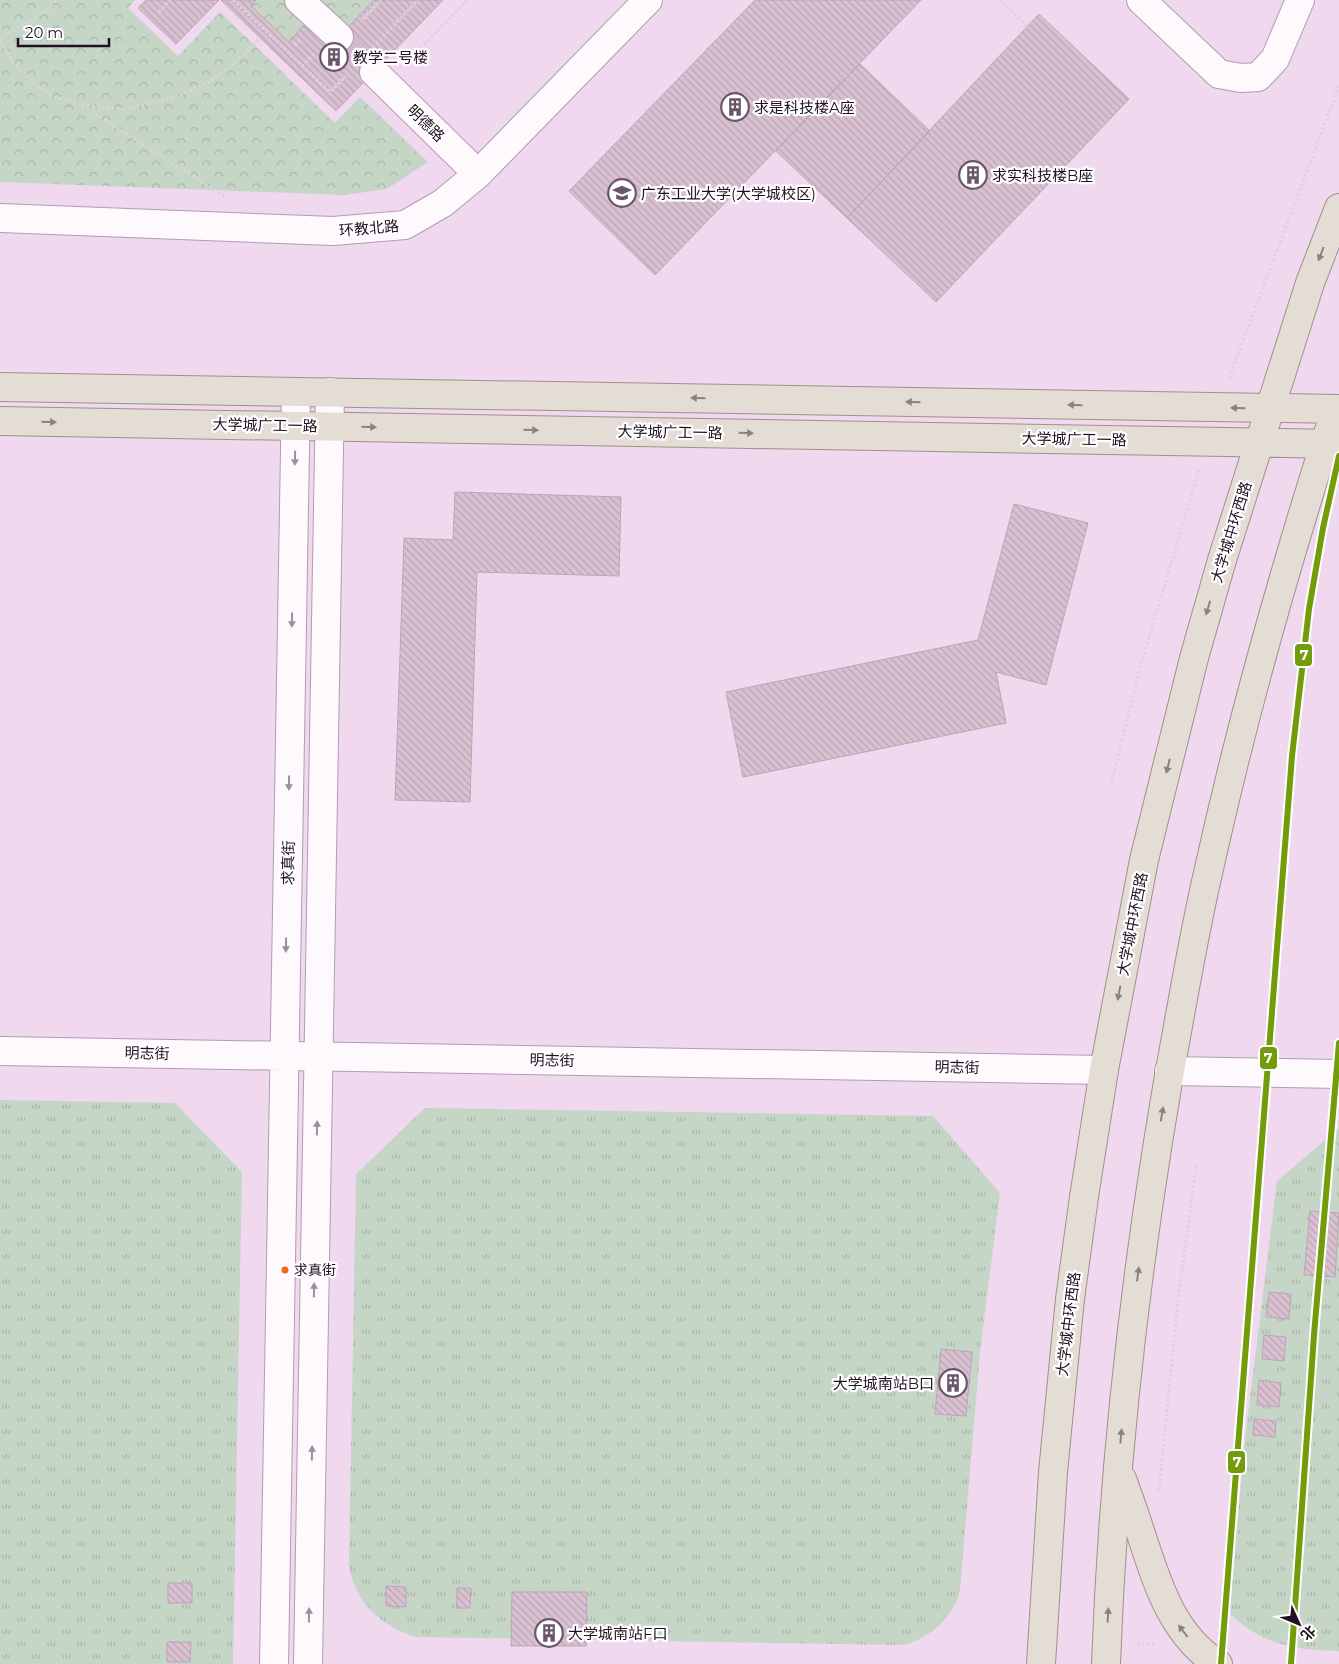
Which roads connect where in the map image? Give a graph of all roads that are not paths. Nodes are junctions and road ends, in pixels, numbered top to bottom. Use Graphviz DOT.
graph roads {
  1 [pos="299,0"];
  2 [pos="648,0"];
  3 [pos="1141,0"];
  4 [pos="1300,0"];
  5 [pos="338,37"];
  6 [pos="373,72"];
  7 [pos="478,174"];
  8 [pos="1339,208"];
  9 [pos="0,218"];
  10 [pos="0,387"];
  11 [pos="296,392"];
  12 [pos="330,392"];
  13 [pos="1338,406"];
  14 [pos="1269,408"];
  15 [pos="0,421"];
  16 [pos="295,426"];
  17 [pos="330,426"];
  18 [pos="1258,442"];
  19 [pos="1332,444"];
  20 [pos="0,1051"];
  21 [pos="285,1055"];
  22 [pos="319,1057"];
  23 [pos="1104,1070"];
  24 [pos="1169,1071"];
  25 [pos="1339,1074"];
  26 [pos="1118,1467"];
  27 [pos="274,1664"];
  28 [pos="308,1664"];
  29 [pos="1041,1664"];
  30 [pos="1106,1664"];
  31 [pos="1218,1664"];
  1 -- 5 [label="street"];
  2 -- 7 [label="street, 环教北路"];
  3 -- 4 [label="street"];
  6 -- 7 [label="street, 明德路"];
  7 -- 9 [label="street, 环教北路"];
  8 -- 14 [label="main road, 大学城中环西路, one-way"];
  10 -- 11 [label="main road"];
  11 -- 12 [label="main road"];
  11 -- 16 [label="street, 求真街"];
  14 -- 12 [label="main road, one-way"];
  12 -- 17 [label="street"];
  13 -- 14 [label="main road"];
  13 -- 19 [label="main road"];
  14 -- 18 [label="main road, 大学城中环西路"];
  15 -- 16 [label="main road, 大学城广工一路, one-way"];
  16 -- 17 [label="main road, 大学城广工一路"];
  16 -- 21 [label="street, 求真街, one-way"];
  17 -- 18 [label="main road, 大学城广工一路, one-way"];
  17 -- 22 [label="street"];
  18 -- 19 [label="main road, 大学城广工一路"];
  18 -- 23 [label="main road, 大学城中环西路, one-way"];
  19 -- 24 [label="main road"];
  20 -- 21 [label="street, 明志街"];
  21 -- 22 [label="street, 明志街"];
  21 -- 27 [label="street, 求真街"];
  22 -- 23 [label="street, 明志街"];
  28 -- 22 [label="street, one-way"];
  23 -- 29 [label="main road, 大学城中环西路"];
  24 -- 25 [label="street"];
  26 -- 24 [label="main road, one-way"];
  30 -- 26 [label="main road, one-way"];
  31 -- 26 [label="main road, one-way"];
}
